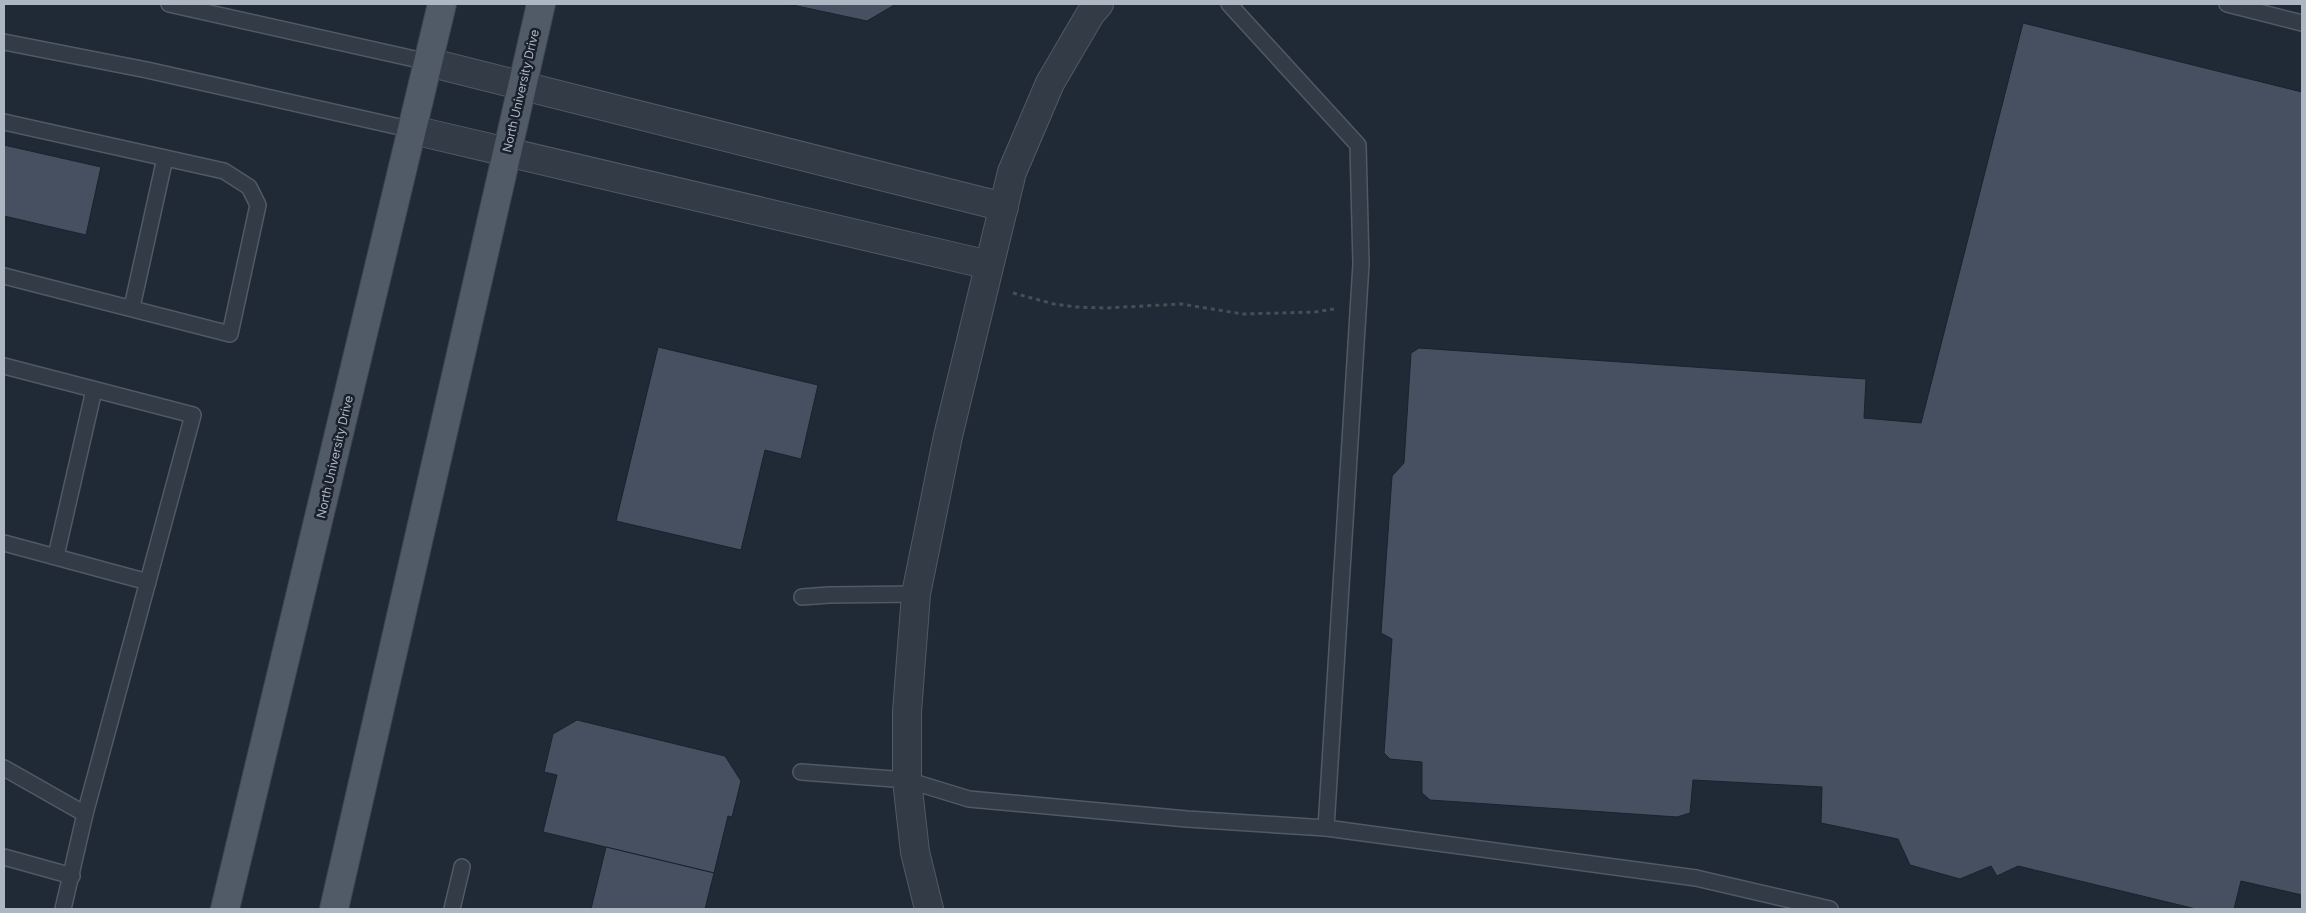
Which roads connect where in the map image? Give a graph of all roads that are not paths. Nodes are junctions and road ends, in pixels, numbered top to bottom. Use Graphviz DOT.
graph roads {
  1 [pos="169,4"];
  2 [pos="442,4"];
  3 [pos="541,4"];
  4 [pos="1099,4"];
  5 [pos="1229,4"];
  6 [pos="2227,4"];
  7 [pos="2302,23"];
  8 [pos="4,42"];
  9 [pos="428,62"];
  10 [pos="522,86"];
  11 [pos="4,122"];
  12 [pos="413,130"];
  13 [pos="506,152"];
  14 [pos="165,158"];
  15 [pos="1004,207"];
  16 [pos="989,265"];
  17 [pos="4,276"];
  18 [pos="132,308"];
  19 [pos="4,366"];
  20 [pos="94,390"];
  21 [pos="4,543"];
  22 [pos="56,556"];
  23 [pos="148,582"];
  24 [pos="916,594"];
  25 [pos="802,597"];
  26 [pos="4,768"];
  27 [pos="801,772"];
  28 [pos="907,780"];
  29 [pos="85,814"];
  30 [pos="1326,828"];
  31 [pos="4,857"];
  32 [pos="462,867"];
  33 [pos="72,876"];
  34 [pos="63,909"];
  35 [pos="225,909"];
  36 [pos="334,909"];
  37 [pos="452,909"];
  38 [pos="929,909"];
  39 [pos="1830,909"];
  1 -- 9 [label="lane"];
  2 -- 9 [label="main road, North University Drive"];
  3 -- 10 [label="main road, North University Drive"];
  4 -- 15 [label="street"];
  5 -- 30 [label="lane"];
  6 -- 7 [label="lane"];
  8 -- 12 [label="lane"];
  9 -- 10 [label="street"];
  9 -- 12 [label="main road, North University Drive"];
  10 -- 13 [label="main road, North University Drive"];
  10 -- 15 [label="street"];
  11 -- 14 [label="lane"];
  12 -- 13 [label="street"];
  12 -- 35 [label="main road, North University Drive"];
  13 -- 16 [label="street"];
  13 -- 36 [label="main road, North University Drive"];
  14 -- 18 [label="lane"];
  14 -- 18 [label="lane"];
  15 -- 16 [label="street"];
  16 -- 24 [label="street"];
  17 -- 18 [label="lane"];
  19 -- 20 [label="lane"];
  20 -- 22 [label="lane"];
  20 -- 23 [label="lane"];
  21 -- 22 [label="lane"];
  22 -- 23 [label="lane"];
  23 -- 29 [label="lane"];
  24 -- 25 [label="lane"];
  24 -- 28 [label="street"];
  26 -- 29 [label="lane"];
  27 -- 28 [label="lane"];
  28 -- 30 [label="lane"];
  28 -- 38 [label="street"];
  29 -- 33 [label="lane"];
  30 -- 39 [label="lane"];
  31 -- 33 [label="lane"];
  32 -- 37 [label="lane"];
  33 -- 34 [label="lane"];
}
